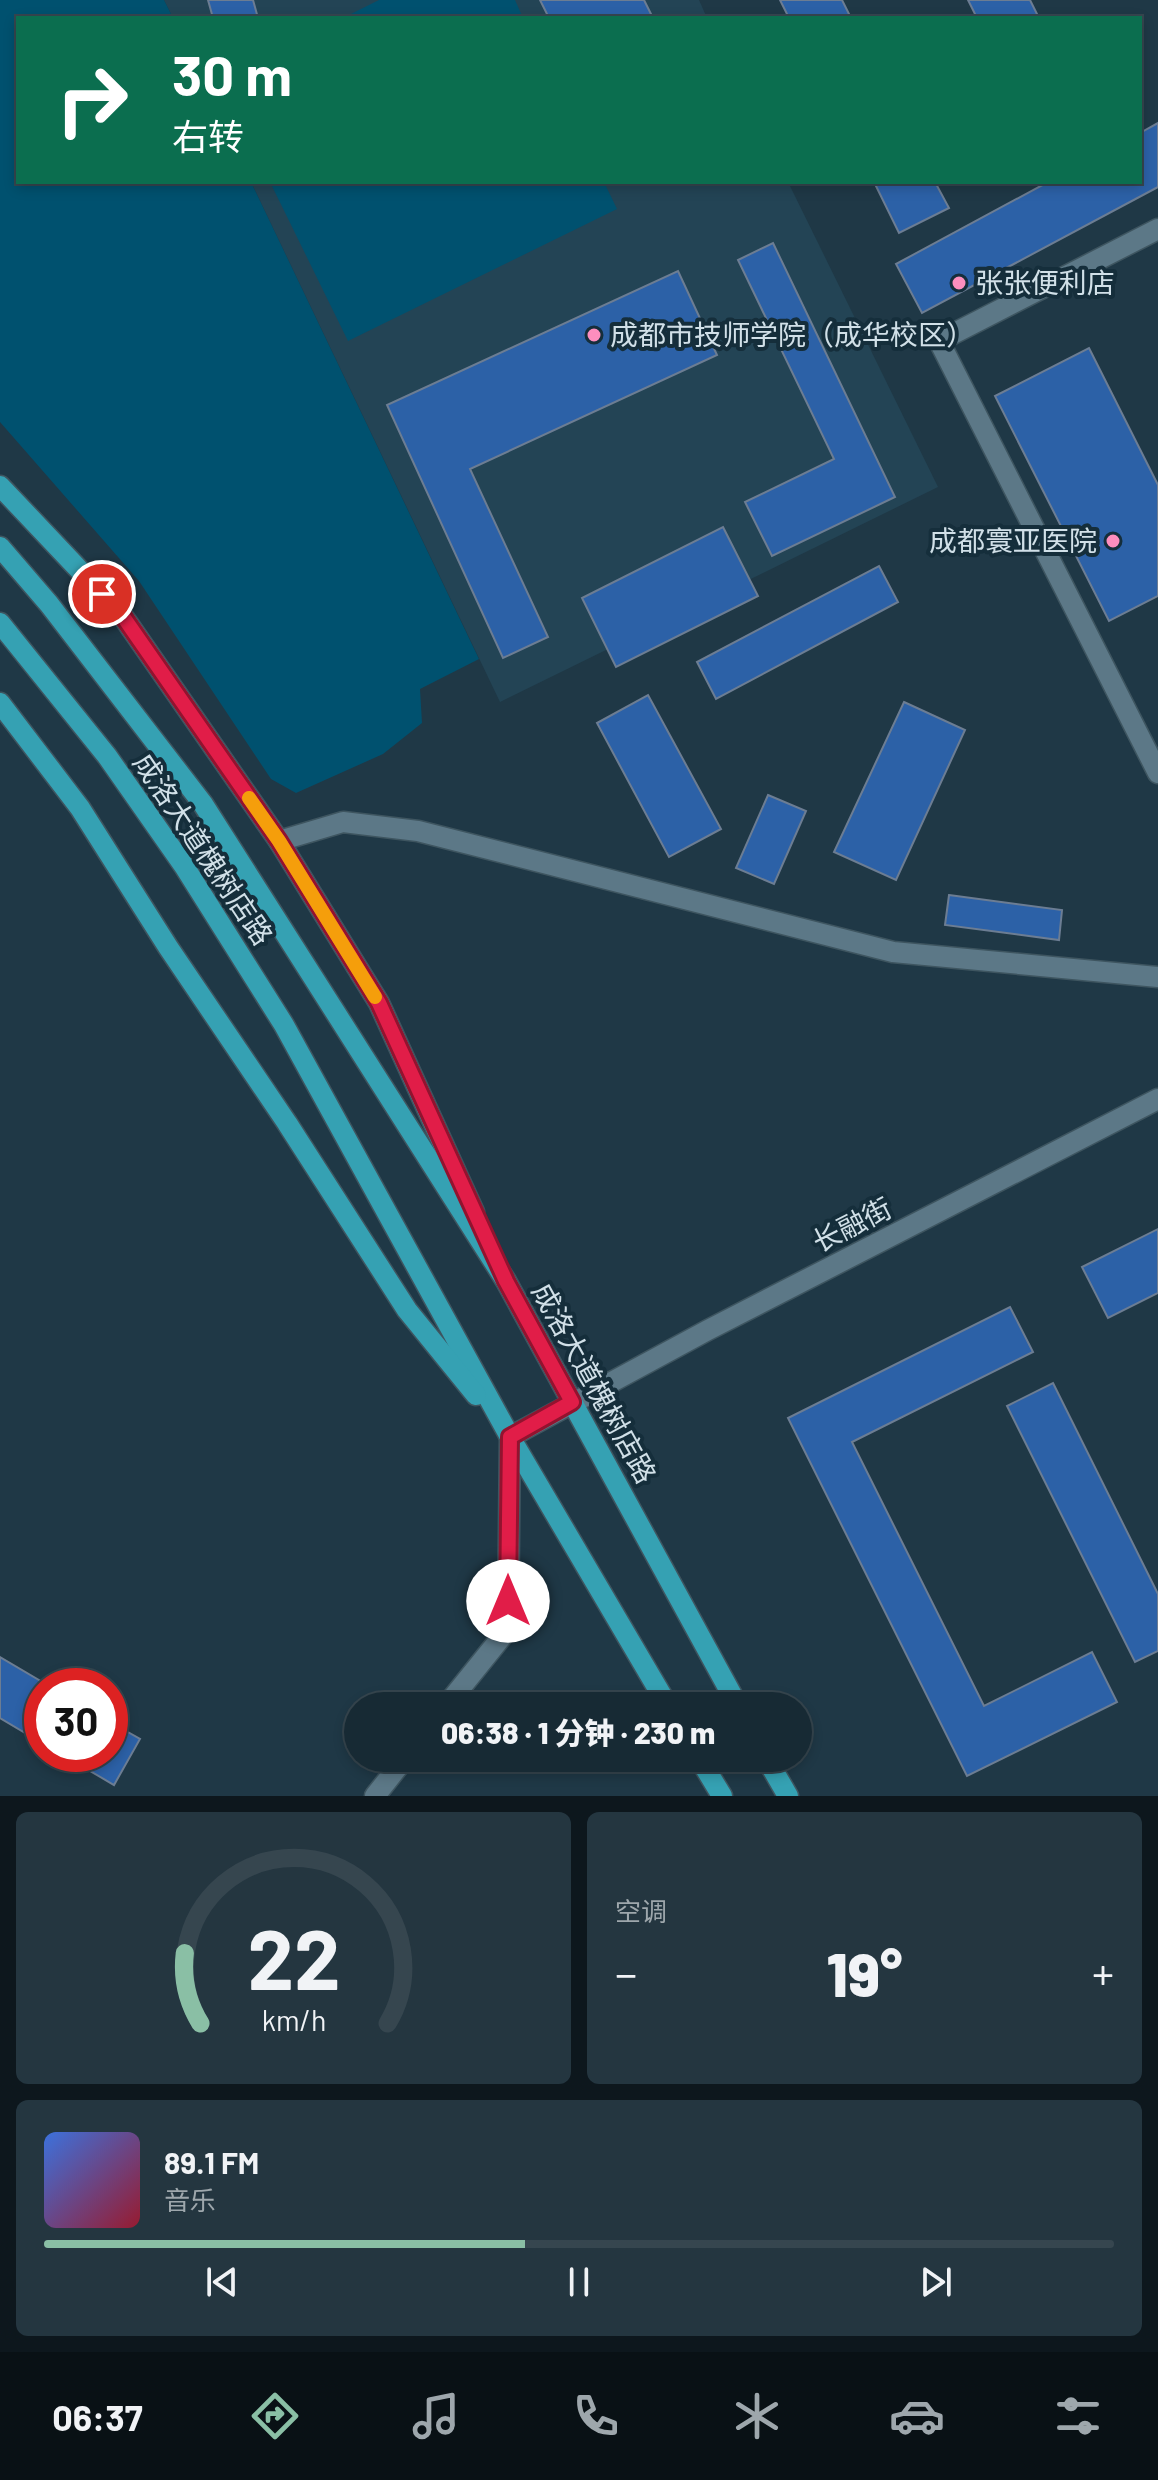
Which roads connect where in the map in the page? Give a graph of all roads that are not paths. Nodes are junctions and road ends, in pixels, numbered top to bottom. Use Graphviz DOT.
graph roads {
  1 [pos="1158,229"];
  2 [pos="0,486"];
  3 [pos="0,547"];
  4 [pos="0,623"];
  5 [pos="0,703"];
  6 [pos="1158,773"];
  7 [pos="279,841"];
  8 [pos="1158,977"];
  9 [pos="1158,1099"];
  10 [pos="506,1281"];
  11 [pos="572,1402"];
  12 [pos="510,1437"];
  13 [pos="457,1692"];
  14 [pos="660,1692"];
  15 [pos="730,1692"];
  16 [pos="394,1772"];
  17 [pos="707,1772"];
  18 [pos="774,1772"];
  19 [pos="375,1796"];
  20 [pos="722,1796"];
  21 [pos="788,1796"];
  1 -- 6 [label="street"];
  2 -- 7 [label="main road"];
  3 -- 10 [label="main road, 成洛大道槐树店路"];
  4 -- 12 [label="main road, 成洛大道槐树店路"];
  5 -- 12 [label="main road"];
  7 -- 8 [label="street"];
  7 -- 10 [label="main road"];
  9 -- 11 [label="street, 长融街"];
  10 -- 11 [label="main road, 成洛大道槐树店路"];
  11 -- 12 [label="street, 长融街"];
  11 -- 15 [label="main road, 成洛大道槐树店路"];
  12 -- 13 [label="street"];
  12 -- 14 [label="main road, 成洛大道槐树店路"];
  16 -- 19 [label="street"];
  17 -- 20 [label="main road"];
  18 -- 21 [label="main road"];
}
